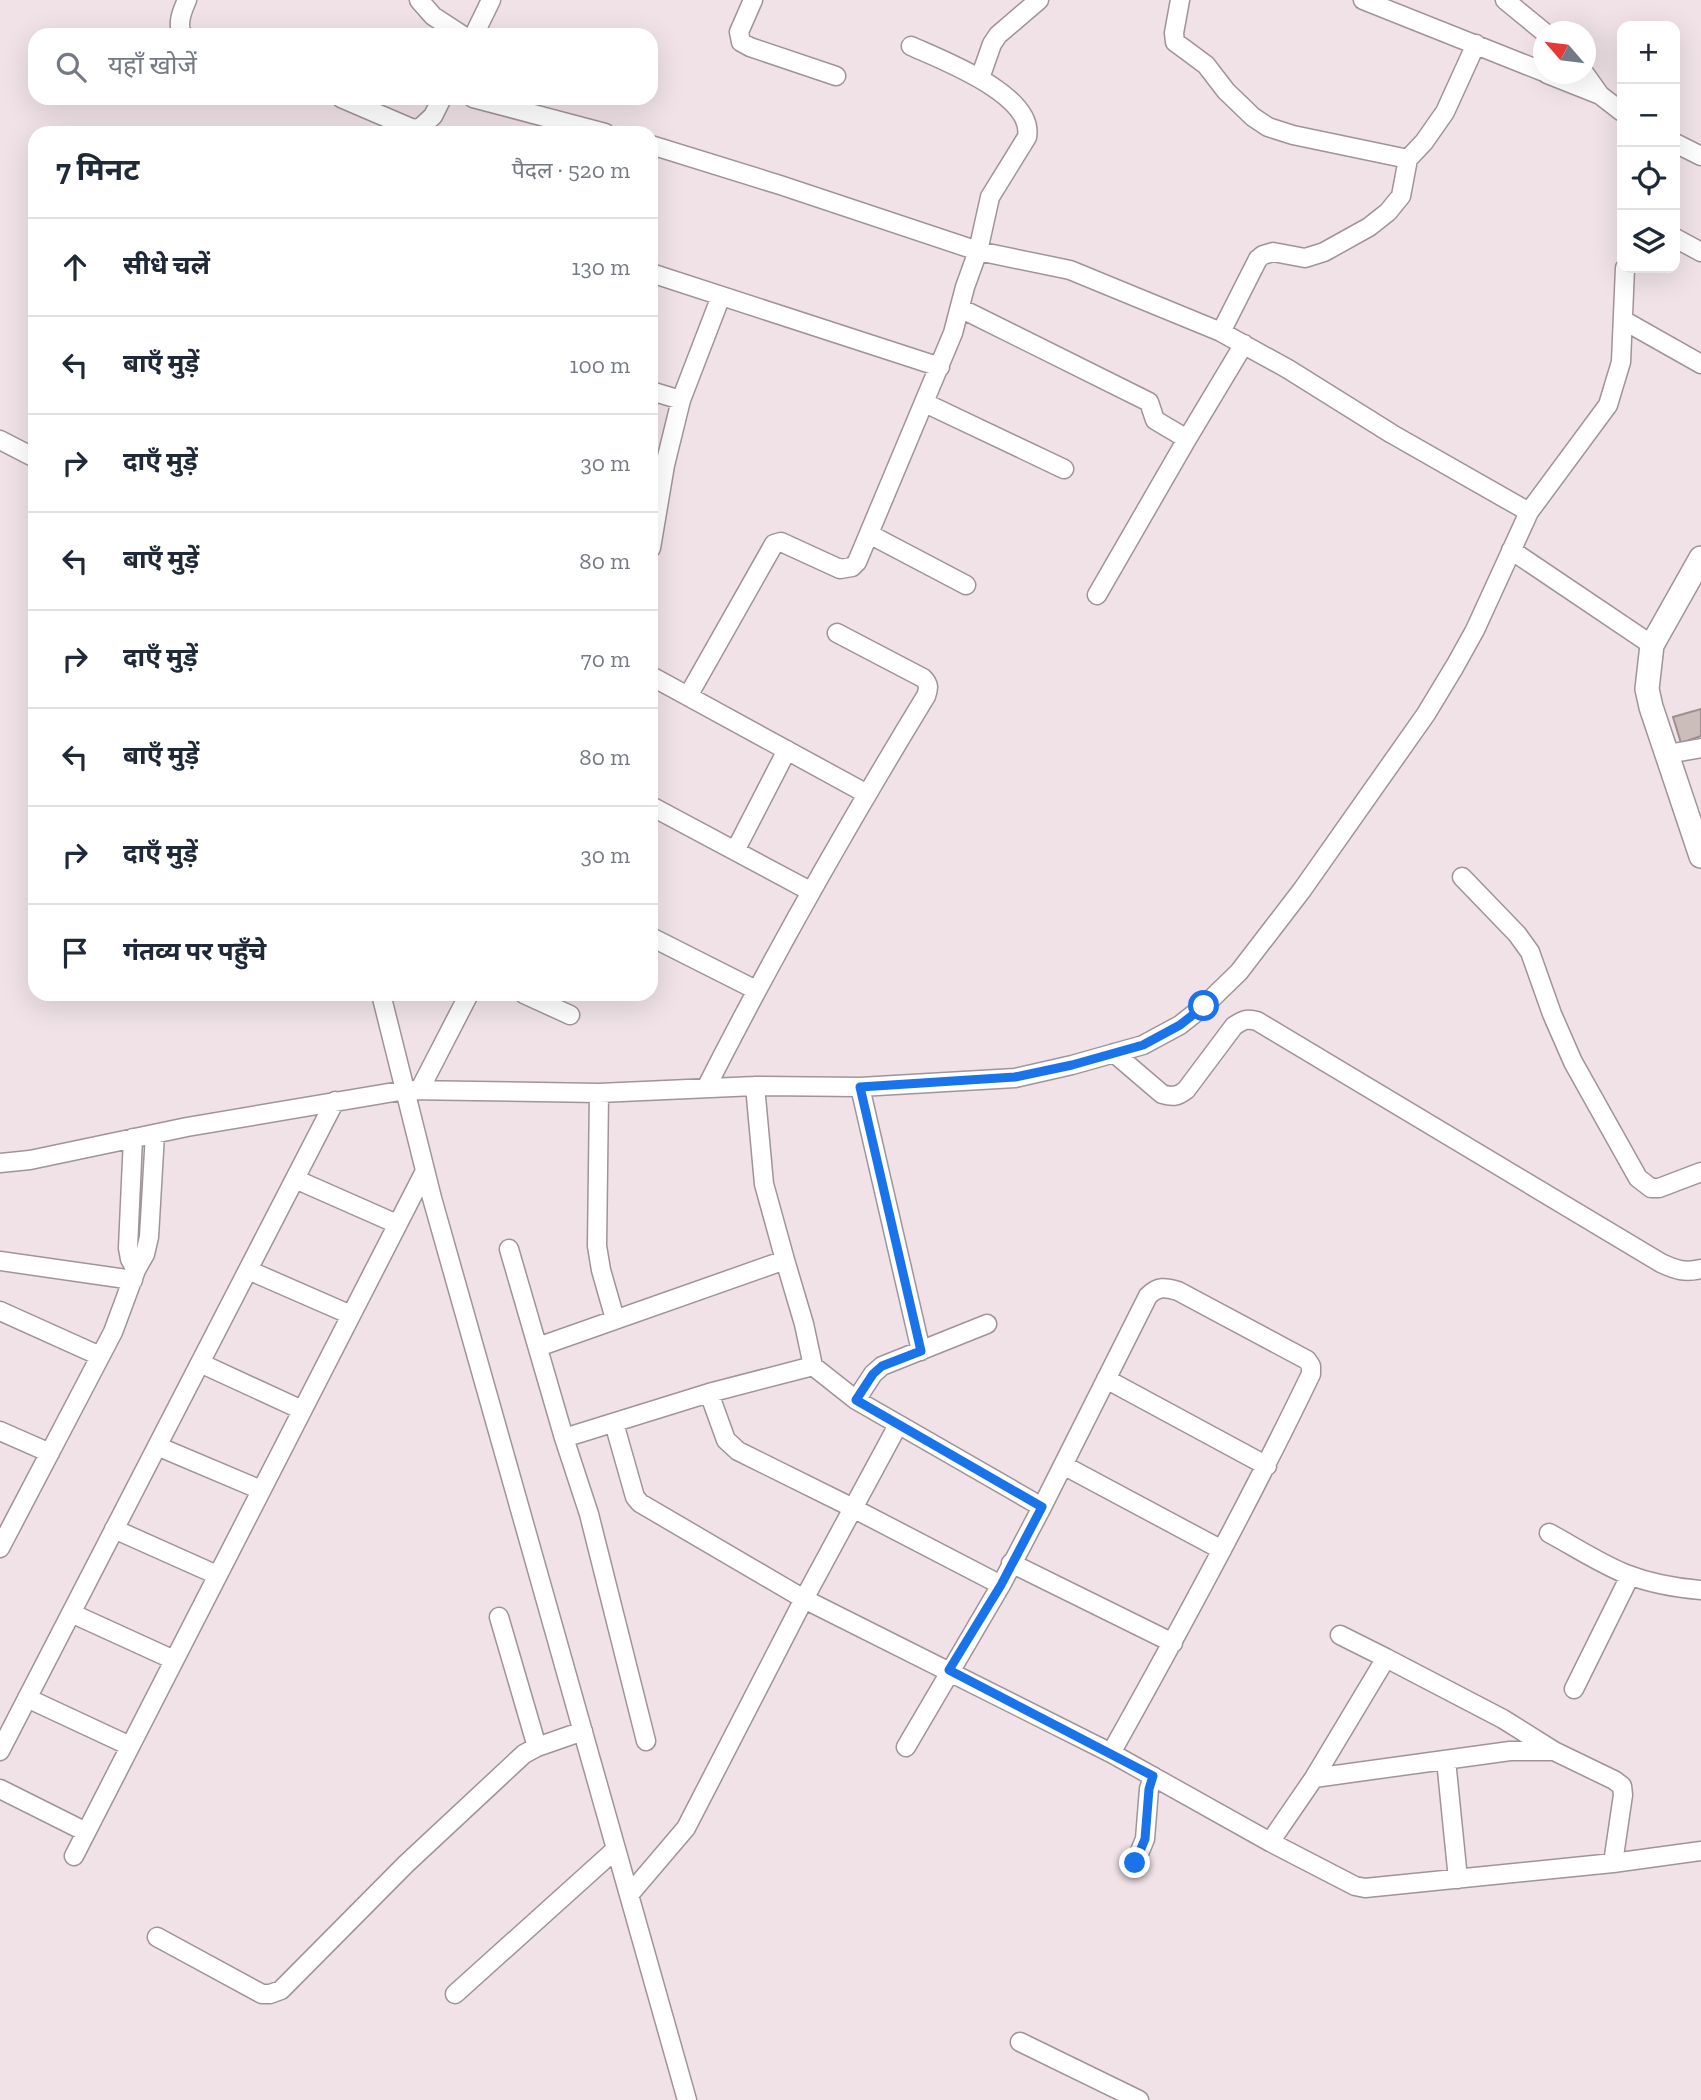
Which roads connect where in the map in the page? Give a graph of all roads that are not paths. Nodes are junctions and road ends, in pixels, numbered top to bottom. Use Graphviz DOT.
graph roads {
  1 [pos="187,0"];
  2 [pos="420,0"];
  3 [pos="491,0"];
  4 [pos="752,0"];
  5 [pos="1039,0"];
  6 [pos="1180,0"];
  7 [pos="1363,0"];
  8 [pos="1511,2"];
  9 [pos="1533,22"];
  10 [pos="180,28"];
  11 [pos="451,28"];
  12 [pos="477,28"];
  13 [pos="1476,44"];
  14 [pos="911,46"];
  15 [pos="1533,68"];
  16 [pos="836,76"];
  17 [pos="980,78"];
  18 [pos="1572,84"];
  19 [pos="1592,84"];
  20 [pos="1600,95"];
  21 [pos="357,105"];
  22 [pos="439,105"];
  23 [pos="498,105"];
  24 [pos="1617,108"];
  25 [pos="406,126"];
  26 [pos="422,126"];
  27 [pos="578,126"];
  28 [pos="1680,146"];
  29 [pos="658,147"];
  30 [pos="1701,156"];
  31 [pos="1408,159"];
  32 [pos="1680,241"];
  33 [pos="978,251"];
  34 [pos="1701,252"];
  35 [pos="1625,273"];
  36 [pos="658,274"];
  37 [pos="721,296"];
  38 [pos="960,308"];
  39 [pos="1623,320"];
  40 [pos="1221,332"];
  41 [pos="1244,344"];
  42 [pos="1701,364"];
  43 [pos="940,367"];
  44 [pos="658,393"];
  45 [pos="681,400"];
  46 [pos="925,403"];
  47 [pos="1187,439"];
  48 [pos="0,440"];
  49 [pos="28,454"];
  50 [pos="1064,469"];
  51 [pos="658,499"];
  52 [pos="1529,512"];
  53 [pos="869,534"];
  54 [pos="1510,550"];
  55 [pos="1701,558"];
  56 [pos="967,585"];
  57 [pos="1097,595"];
  58 [pos="837,633"];
  59 [pos="1653,645"];
  60 [pos="658,681"];
  61 [pos="688,696"];
  62 [pos="1701,748"];
  63 [pos="787,750"];
  64 [pos="1668,754"];
  65 [pos="867,793"];
  66 [pos="658,810"];
  67 [pos="1695,820"];
  68 [pos="735,851"];
  69 [pos="1701,856"];
  70 [pos="1462,877"];
  71 [pos="810,891"];
  72 [pos="658,941"];
  73 [pos="756,990"];
  74 [pos="383,1001"];
  75 [pos="465,1001"];
  76 [pos="539,1001"];
  77 [pos="570,1015"];
  78 [pos="1114,1053"];
  79 [pos="755,1086"];
  80 [pos="860,1087"];
  81 [pos="706,1088"];
  82 [pos="413,1089"];
  83 [pos="599,1093"];
  84 [pos="335,1101"];
  85 [pos="155,1133"];
  86 [pos="133,1138"];
  87 [pos="0,1163"];
  88 [pos="425,1171"];
  89 [pos="1701,1172"];
  90 [pos="295,1179"];
  91 [pos="397,1224"];
  92 [pos="509,1249"];
  93 [pos="785,1260"];
  94 [pos="0,1261"];
  95 [pos="1701,1269"];
  96 [pos="248,1270"];
  97 [pos="135,1275"];
  98 [pos="0,1311"];
  99 [pos="351,1315"];
  100 [pos="615,1319"];
  101 [pos="987,1324"];
  102 [pos="538,1347"];
  103 [pos="921,1351"];
  104 [pos="100,1356"];
  105 [pos="200,1363"];
  106 [pos="813,1366"];
  107 [pos="1106,1379"];
  108 [pos="709,1393"];
  109 [pos="856,1400"];
  110 [pos="302,1410"];
  111 [pos="614,1423"];
  112 [pos="898,1425"];
  113 [pos="0,1431"];
  114 [pos="564,1438"];
  115 [pos="157,1446"];
  116 [pos="50,1453"];
  117 [pos="1063,1465"];
  118 [pos="1267,1466"];
  119 [pos="261,1490"];
  120 [pos="1042,1507"];
  121 [pos="853,1508"];
  122 [pos="114,1529"];
  123 [pos="1549,1533"];
  124 [pos="1,1543"];
  125 [pos="1222,1550"];
  126 [pos="1011,1563"];
  127 [pos="218,1575"];
  128 [pos="1630,1576"];
  129 [pos="1001,1585"];
  130 [pos="1701,1590"];
  131 [pos="804,1599"];
  132 [pos="71,1613"];
  133 [pos="499,1617"];
  134 [pos="1340,1635"];
  135 [pos="1173,1643"];
  136 [pos="1386,1658"];
  137 [pos="174,1660"];
  138 [pos="949,1670"];
  139 [pos="1574,1689"];
  140 [pos="27,1698"];
  141 [pos="583,1731"];
  142 [pos="646,1741"];
  143 [pos="130,1746"];
  144 [pos="537,1747"];
  145 [pos="906,1747"];
  146 [pos="0,1751"];
  147 [pos="1554,1751"];
  148 [pos="1111,1753"];
  149 [pos="1447,1760"];
  150 [pos="1153,1776"];
  151 [pos="1314,1778"];
  152 [pos="0,1790"];
  153 [pos="86,1832"];
  154 [pos="1270,1842"];
  155 [pos="616,1849"];
  156 [pos="1701,1851"];
  157 [pos="74,1856"];
  158 [pos="1135,1863"];
  159 [pos="1614,1863"];
  160 [pos="1458,1879"];
  161 [pos="629,1895"];
  162 [pos="157,1937"];
  163 [pos="455,1994"];
  164 [pos="1020,2042"];
  165 [pos="687,2100"];
  166 [pos="1139,2100"];
  1 -- 10 [label="street"];
  2 -- 11 [label="street"];
  3 -- 12 [label="street"];
  4 -- 16 [label="street"];
  5 -- 17 [label="street"];
  6 -- 31 [label="street"];
  7 -- 13 [label="street"];
  8 -- 9 [label="street"];
  13 -- 15 [label="street"];
  13 -- 31 [label="street"];
  14 -- 17 [label="street"];
  17 -- 33 [label="street"];
  18 -- 20 [label="street"];
  19 -- 20 [label="street"];
  20 -- 24 [label="street"];
  21 -- 25 [label="street"];
  22 -- 26 [label="street"];
  23 -- 27 [label="street"];
  28 -- 30 [label="street"];
  29 -- 33 [label="street"];
  31 -- 40 [label="street"];
  32 -- 34 [label="street"];
  33 -- 38 [label="street"];
  33 -- 40 [label="street"];
  35 -- 39 [label="street"];
  36 -- 37 [label="street"];
  37 -- 43 [label="street"];
  37 -- 45 [label="street"];
  38 -- 43 [label="street"];
  38 -- 47 [label="street"];
  39 -- 42 [label="street"];
  39 -- 52 [label="street"];
  40 -- 41 [label="street"];
  41 -- 47 [label="street"];
  41 -- 52 [label="street"];
  43 -- 46 [label="street"];
  44 -- 45 [label="street"];
  45 -- 51 [label="street"];
  46 -- 50 [label="street"];
  46 -- 53 [label="street"];
  47 -- 57 [label="street"];
  48 -- 49 [label="street"];
  52 -- 54 [label="street"];
  53 -- 56 [label="street"];
  53 -- 61 [label="street"];
  54 -- 59 [label="street"];
  54 -- 78 [label="street"];
  55 -- 59 [label="main road"];
  58 -- 65 [label="street"];
  59 -- 64 [label="main road"];
  60 -- 61 [label="street"];
  61 -- 63 [label="street"];
  62 -- 64 [label="street"];
  63 -- 65 [label="street"];
  63 -- 68 [label="street"];
  64 -- 67 [label="main road"];
  65 -- 71 [label="street"];
  66 -- 68 [label="street"];
  67 -- 69 [label="main road"];
  68 -- 71 [label="street"];
  70 -- 89 [label="street"];
  71 -- 73 [label="street"];
  72 -- 73 [label="street"];
  73 -- 81 [label="street"];
  74 -- 82 [label="street"];
  75 -- 82 [label="street"];
  76 -- 77 [label="street"];
  78 -- 80 [label="street"];
  78 -- 95 [label="street"];
  79 -- 80 [label="street"];
  79 -- 81 [label="street"];
  79 -- 93 [label="street"];
  80 -- 103 [label="street"];
  81 -- 83 [label="street"];
  82 -- 83 [label="street"];
  82 -- 84 [label="street"];
  82 -- 88 [label="street"];
  83 -- 100 [label="street"];
  84 -- 85 [label="street"];
  84 -- 90 [label="street"];
  85 -- 86 [label="street"];
  85 -- 97 [label="street"];
  86 -- 87 [label="street"];
  86 -- 97 [label="street"];
  88 -- 91 [label="street"];
  88 -- 141 [label="street"];
  90 -- 91 [label="street"];
  90 -- 96 [label="street"];
  91 -- 99 [label="street"];
  92 -- 102 [label="street"];
  93 -- 100 [label="street"];
  93 -- 106 [label="street"];
  94 -- 97 [label="street"];
  96 -- 99 [label="street"];
  96 -- 105 [label="street"];
  97 -- 104 [label="street"];
  98 -- 104 [label="street"];
  99 -- 110 [label="street"];
  100 -- 102 [label="street"];
  101 -- 103 [label="street"];
  102 -- 114 [label="street"];
  103 -- 109 [label="street"];
  104 -- 116 [label="street"];
  105 -- 110 [label="street"];
  105 -- 115 [label="street"];
  106 -- 108 [label="street"];
  106 -- 109 [label="street"];
  107 -- 117 [label="street"];
  107 -- 118 [label="street"];
  107 -- 118 [label="street"];
  108 -- 111 [label="street"];
  108 -- 121 [label="street"];
  109 -- 112 [label="street"];
  110 -- 119 [label="street"];
  111 -- 114 [label="street"];
  111 -- 131 [label="street"];
  112 -- 120 [label="street"];
  112 -- 121 [label="street"];
  113 -- 116 [label="street"];
  114 -- 142 [label="street"];
  115 -- 119 [label="street"];
  115 -- 122 [label="street"];
  116 -- 124 [label="street"];
  117 -- 120 [label="street"];
  117 -- 125 [label="street"];
  118 -- 125 [label="street"];
  119 -- 127 [label="street"];
  120 -- 126 [label="street"];
  121 -- 129 [label="street"];
  121 -- 131 [label="street"];
  122 -- 127 [label="street"];
  122 -- 132 [label="street"];
  123 -- 128 [label="street"];
  125 -- 135 [label="street"];
  126 -- 129 [label="street"];
  126 -- 135 [label="street"];
  127 -- 137 [label="street"];
  128 -- 130 [label="street"];
  128 -- 139 [label="street"];
  129 -- 138 [label="street"];
  131 -- 138 [label="street"];
  131 -- 161 [label="street"];
  132 -- 137 [label="street"];
  132 -- 140 [label="street"];
  133 -- 144 [label="street"];
  134 -- 136 [label="street"];
  135 -- 148 [label="street"];
  136 -- 147 [label="street"];
  136 -- 151 [label="street"];
  137 -- 143 [label="street"];
  138 -- 145 [label="street"];
  138 -- 148 [label="street"];
  140 -- 143 [label="street"];
  140 -- 146 [label="street"];
  141 -- 144 [label="street"];
  141 -- 155 [label="street"];
  143 -- 153 [label="street"];
  144 -- 162 [label="street"];
  147 -- 149 [label="street"];
  147 -- 159 [label="street"];
  148 -- 150 [label="street"];
  149 -- 151 [label="street"];
  149 -- 160 [label="street"];
  150 -- 154 [label="street"];
  150 -- 158 [label="street"];
  151 -- 154 [label="street"];
  152 -- 153 [label="street"];
  153 -- 157 [label="street"];
  154 -- 160 [label="street"];
  155 -- 161 [label="street"];
  155 -- 163 [label="street"];
  156 -- 159 [label="street"];
  159 -- 160 [label="street"];
  161 -- 165 [label="street"];
  164 -- 166 [label="street"];
}
